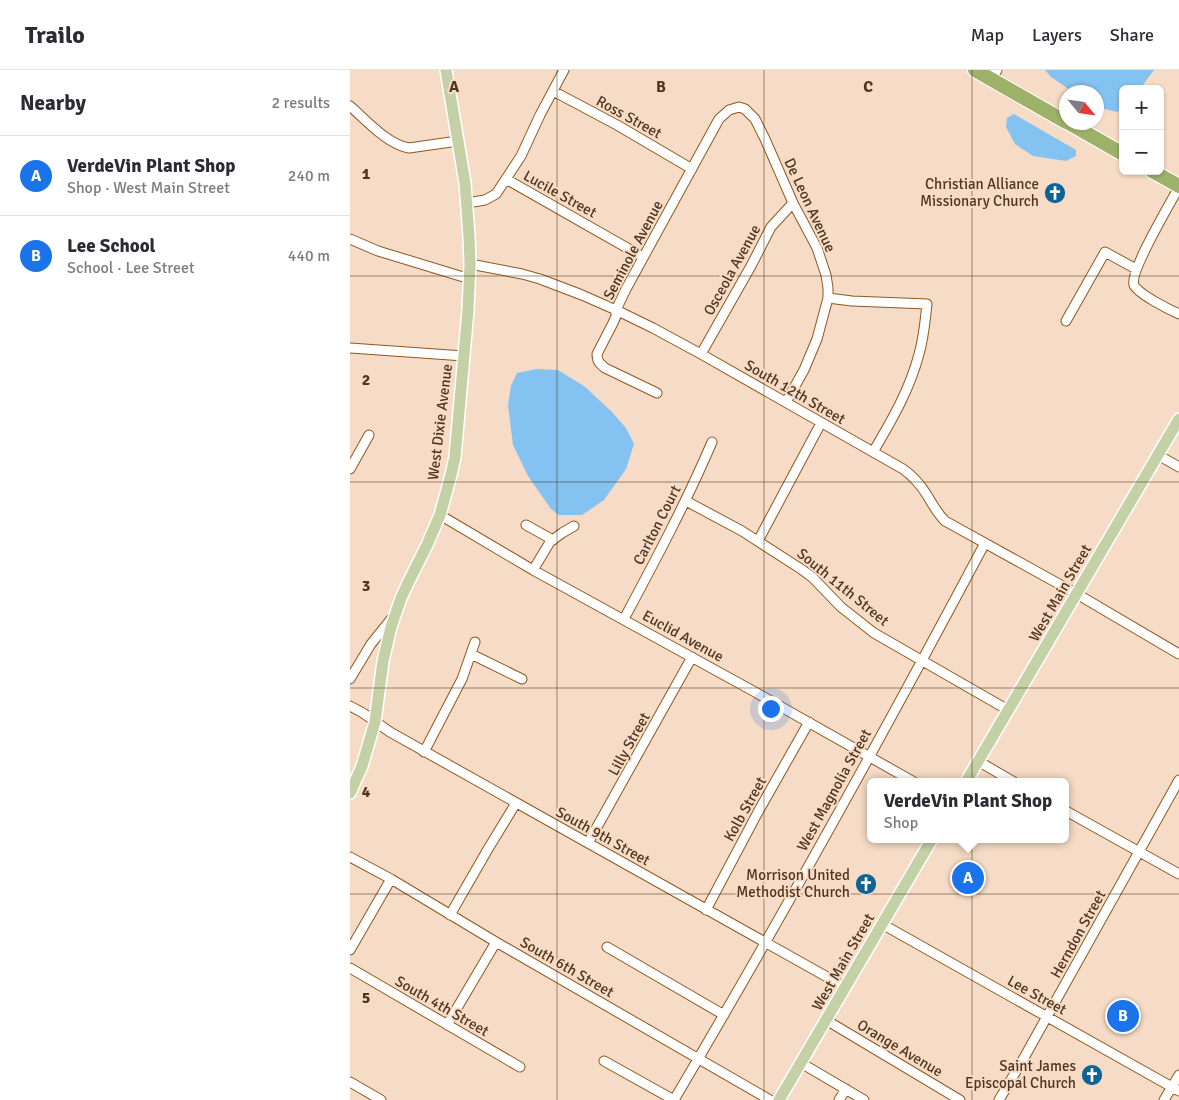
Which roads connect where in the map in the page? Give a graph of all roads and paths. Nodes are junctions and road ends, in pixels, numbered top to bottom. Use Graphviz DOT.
graph roads {
  1 [pos="446,70"];
  2 [pos="564,70"];
  3 [pos="975,70"];
  4 [pos="994,75"];
  5 [pos="553,91"];
  6 [pos="350,106"];
  7 [pos="1059,117"];
  8 [pos="719,120"];
  9 [pos="1081,130"];
  10 [pos="458,141"];
  11 [pos="1119,152"];
  12 [pos="692,169"];
  13 [pos="1159,175"];
  14 [pos="506,179"];
  15 [pos="1179,187"];
  16 [pos="467,203"];
  17 [pos="793,203"];
  18 [pos="352,241"];
  19 [pos="644,257"];
  20 [pos="470,264"];
  21 [pos="1136,269"];
  22 [pos="470,279"];
  23 [pos="828,298"];
  24 [pos="616,310"];
  25 [pos="1179,314"];
  26 [pos="1066,321"];
  27 [pos="350,348"];
  28 [pos="700,354"];
  29 [pos="464,356"];
  30 [pos="657,393"];
  31 [pos="786,402"];
  32 [pos="1179,419"];
  33 [pos="821,423"];
  34 [pos="369,435"];
  35 [pos="712,442"];
  36 [pos="873,452"];
  37 [pos="1158,456"];
  38 [pos="1179,467"];
  39 [pos="350,469"];
  40 [pos="686,500"];
  41 [pos="440,515"];
  42 [pos="526,525"];
  43 [pos="574,526"];
  44 [pos="553,540"];
  45 [pos="758,540"];
  46 [pos="985,543"];
  47 [pos="533,570"];
  48 [pos="1077,594"];
  49 [pos="396,612"];
  50 [pos="624,619"];
  51 [pos="475,642"];
  52 [pos="471,654"];
  53 [pos="1179,654"];
  54 [pos="692,657"];
  55 [pos="922,660"];
  56 [pos="522,678"];
  57 [pos="350,679"];
  58 [pos="350,706"];
  59 [pos="1008,710"];
  60 [pos="375,722"];
  61 [pos="808,722"];
  62 [pos="424,752"];
  63 [pos="869,756"];
  64 [pos="978,761"];
  65 [pos="907,778"];
  66 [pos="968,778"];
  67 [pos="1007,778"];
  68 [pos="1179,780"];
  69 [pos="350,793"];
  70 [pos="516,803"];
  71 [pos="1069,813"];
  72 [pos="588,843"];
  73 [pos="930,843"];
  74 [pos="1139,852"];
  75 [pos="350,857"];
  76 [pos="1179,874"];
  77 [pos="391,879"];
  78 [pos="706,910"];
  79 [pos="450,915"];
  80 [pos="882,924"];
  81 [pos="496,942"];
  82 [pos="766,942"];
  83 [pos="607,947"];
  84 [pos="350,950"];
  85 [pos="350,968"];
  86 [pos="845,987"];
  87 [pos="724,1015"];
  88 [pos="1047,1017"];
  89 [pos="826,1020"];
  90 [pos="448,1025"];
  91 [pos="698,1058"];
  92 [pos="604,1061"];
  93 [pos="801,1063"];
  94 [pos="520,1067"];
  95 [pos="1179,1075"];
  96 [pos="351,1086"];
  97 [pos="846,1089"];
  98 [pos="1176,1089"];
  99 [pos="381,1100"];
  100 [pos="674,1100"];
  101 [pos="770,1100"];
  102 [pos="779,1100"];
  103 [pos="839,1100"];
  104 [pos="864,1100"];
  105 [pos="960,1100"];
  106 [pos="999,1100"];
  107 [pos="1164,1100"];
  1 -- 10 [label="main road, West Dixie Avenue"];
  2 -- 5 [label="street"];
  3 -- 4 [label="highway"];
  4 -- 7 [label="highway"];
  5 -- 12 [label="street, Ross Street"];
  5 -- 14 [label="street"];
  6 -- 10 [label="street"];
  8 -- 12 [label="street, Seminole Avenue"];
  8 -- 17 [label="street, De Leon Avenue"];
  9 -- 11 [label="highway"];
  10 -- 16 [label="main road, West Dixie Avenue"];
  12 -- 19 [label="street, Seminole Avenue"];
  13 -- 15 [label="highway"];
  14 -- 16 [label="street, Lucile Street"];
  14 -- 19 [label="street, Lucile Street"];
  15 -- 21 [label="street"];
  16 -- 20 [label="main road, West Dixie Avenue"];
  17 -- 23 [label="street, De Leon Avenue"];
  17 -- 28 [label="street, Osceola Avenue"];
  18 -- 22 [label="street"];
  19 -- 24 [label="street, Seminole Avenue"];
  20 -- 22 [label="main road, West Dixie Avenue"];
  20 -- 24 [label="street, South 12th Street"];
  21 -- 25 [label="street"];
  21 -- 26 [label="street"];
  22 -- 29 [label="main road, West Dixie Avenue"];
  23 -- 31 [label="street, De Leon Avenue"];
  23 -- 36 [label="street"];
  24 -- 28 [label="street, South 12th Street"];
  24 -- 30 [label="street, Seminole Avenue"];
  27 -- 29 [label="street"];
  28 -- 31 [label="street, South 12th Street"];
  29 -- 41 [label="main road, West Dixie Avenue"];
  31 -- 33 [label="street, South 12th Street"];
  32 -- 37 [label="main road, West Main Street"];
  33 -- 36 [label="street, South 12th Street"];
  33 -- 45 [label="street"];
  34 -- 39 [label="street"];
  35 -- 40 [label="street, Carlton Court"];
  36 -- 46 [label="street, South 12th Street"];
  37 -- 38 [label="street"];
  37 -- 48 [label="main road, West Main Street"];
  40 -- 45 [label="street, South 11th Street"];
  40 -- 50 [label="street, Carlton Court"];
  41 -- 47 [label="street, Euclid Avenue"];
  41 -- 49 [label="main road, West Dixie Avenue"];
  42 -- 44 [label="street"];
  43 -- 44 [label="street"];
  44 -- 47 [label="street"];
  45 -- 55 [label="street, South 11th Street"];
  46 -- 48 [label="street, South 12th Street"];
  46 -- 55 [label="street, West Magnolia Street"];
  47 -- 50 [label="street, Euclid Avenue"];
  48 -- 53 [label="street, South 12th Street"];
  48 -- 59 [label="main road, West Main Street"];
  49 -- 57 [label="street"];
  49 -- 60 [label="main road, West Dixie Avenue"];
  50 -- 54 [label="street, Euclid Avenue"];
  51 -- 52 [label="street"];
  52 -- 56 [label="street"];
  52 -- 62 [label="street"];
  54 -- 61 [label="street, Euclid Avenue"];
  54 -- 72 [label="street, Lilly Street"];
  55 -- 59 [label="street, South 11th Street"];
  55 -- 63 [label="street, West Magnolia Street"];
  58 -- 60 [label="street, South 9th Street"];
  59 -- 64 [label="main road, West Main Street"];
  60 -- 62 [label="street, South 9th Street"];
  60 -- 69 [label="main road, West Dixie Avenue"];
  61 -- 63 [label="street, Euclid Avenue"];
  61 -- 78 [label="street, Kolb Street"];
  62 -- 70 [label="street, South 9th Street"];
  63 -- 65 [label="street, Euclid Avenue"];
  63 -- 82 [label="street, West Magnolia Street"];
  64 -- 66 [label="main road, West Main Street"];
  64 -- 67 [label="street"];
  68 -- 74 [label="street, Herndon Street"];
  70 -- 72 [label="street, South 9th Street"];
  70 -- 79 [label="street"];
  71 -- 74 [label="street"];
  72 -- 78 [label="street, South 9th Street"];
  73 -- 80 [label="main road, West Main Street"];
  74 -- 76 [label="street"];
  74 -- 88 [label="street, Herndon Street"];
  75 -- 77 [label="street, South 6th Street"];
  77 -- 79 [label="street, South 6th Street"];
  77 -- 84 [label="street"];
  78 -- 82 [label="street, South 9th Street"];
  79 -- 81 [label="street, South 6th Street"];
  80 -- 86 [label="main road, West Main Street"];
  80 -- 88 [label="street, Lee Street"];
  81 -- 90 [label="street"];
  81 -- 91 [label="street, South 6th Street"];
  82 -- 86 [label="street, South 9th Street"];
  82 -- 87 [label="street, West Magnolia Street"];
  83 -- 87 [label="street"];
  85 -- 90 [label="street, South 4th Street"];
  86 -- 89 [label="main road, West Main Street"];
  87 -- 91 [label="street, West Magnolia Street"];
  88 -- 98 [label="street, Lee Street"];
  88 -- 106 [label="street, Herndon Street"];
  89 -- 93 [label="main road, West Main Street"];
  89 -- 105 [label="street, Orange Avenue"];
  90 -- 94 [label="street, South 4th Street"];
  91 -- 100 [label="street, West Magnolia Street"];
  91 -- 101 [label="street, South 6th Street"];
  92 -- 100 [label="street"];
  93 -- 97 [label="street"];
  93 -- 102 [label="main road, West Main Street"];
  95 -- 98 [label="street"];
  96 -- 99 [label="street"];
  97 -- 103 [label="street"];
  97 -- 104 [label="street"];
  98 -- 107 [label="street"];
}
